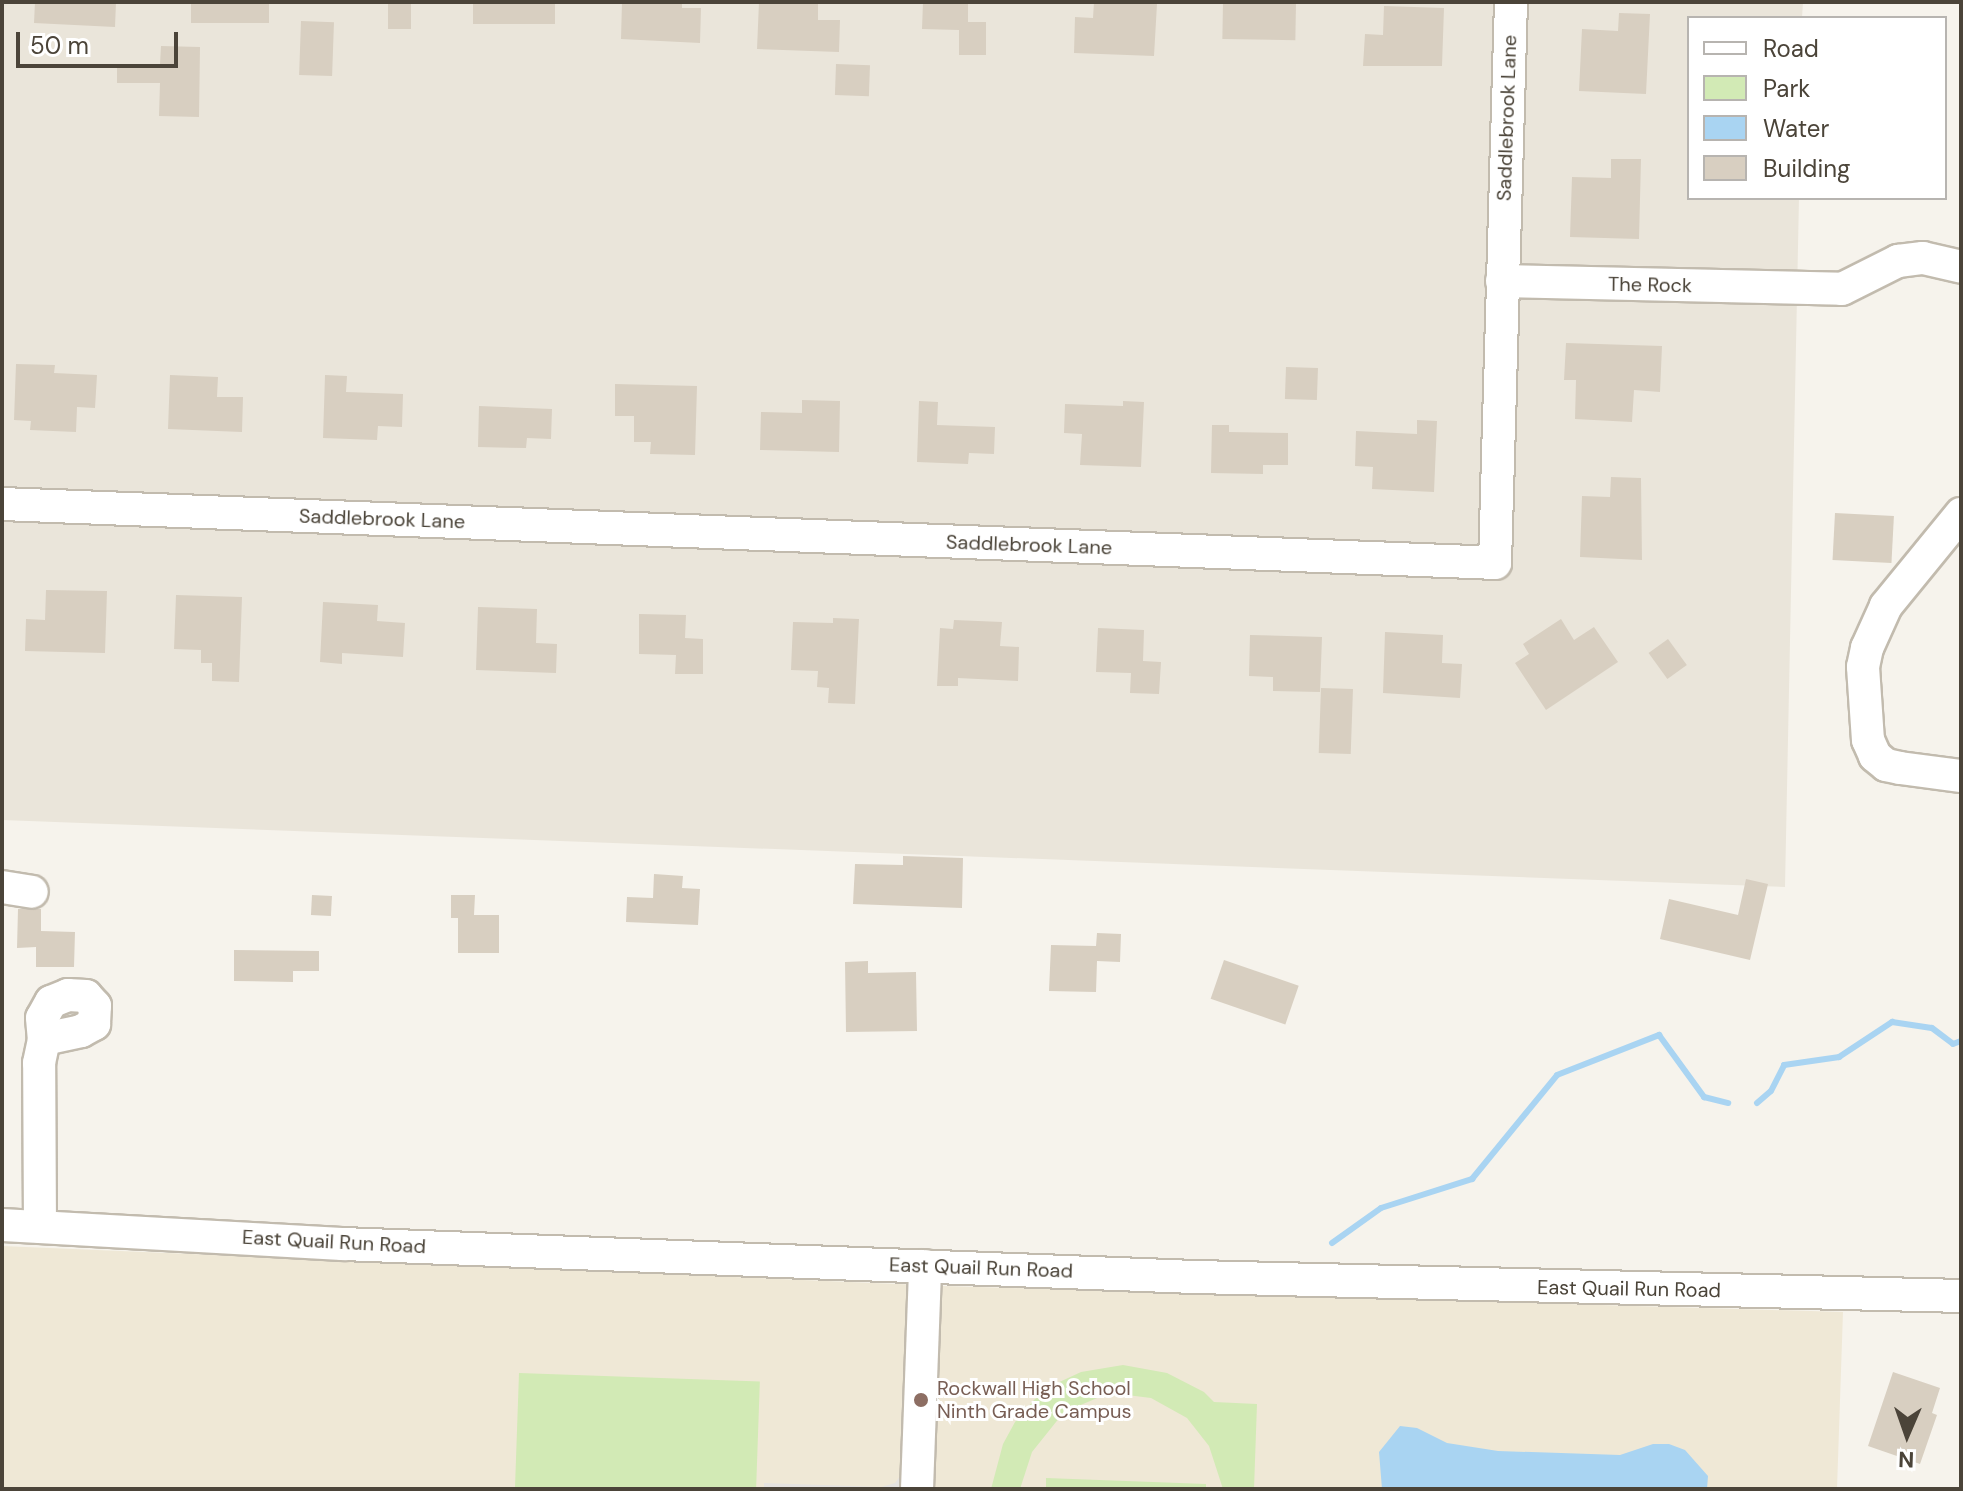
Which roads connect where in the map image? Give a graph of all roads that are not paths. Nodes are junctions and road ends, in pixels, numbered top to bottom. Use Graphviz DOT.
graph roads {
  1 [pos="1511,2"];
  2 [pos="1961,267"];
  3 [pos="1502,281"];
  4 [pos="2,504"];
  5 [pos="1961,514"];
  6 [pos="1961,776"];
  7 [pos="44,1039"];
  8 [pos="2,1225"];
  9 [pos="40,1227"];
  10 [pos="925,1266"];
  11 [pos="1961,1296"];
  12 [pos="917,1489"];
  1 -- 3 [label="street, Saddlebrook Lane"];
  2 -- 3 [label="street, The Rock"];
  3 -- 4 [label="street, Saddlebrook Lane"];
  5 -- 6 [label="street"];
  7 -- 9 [label="street"];
  8 -- 9 [label="street, East Quail Run Road"];
  9 -- 10 [label="street, East Quail Run Road"];
  10 -- 11 [label="street, East Quail Run Road"];
  10 -- 12 [label="street"];
}
